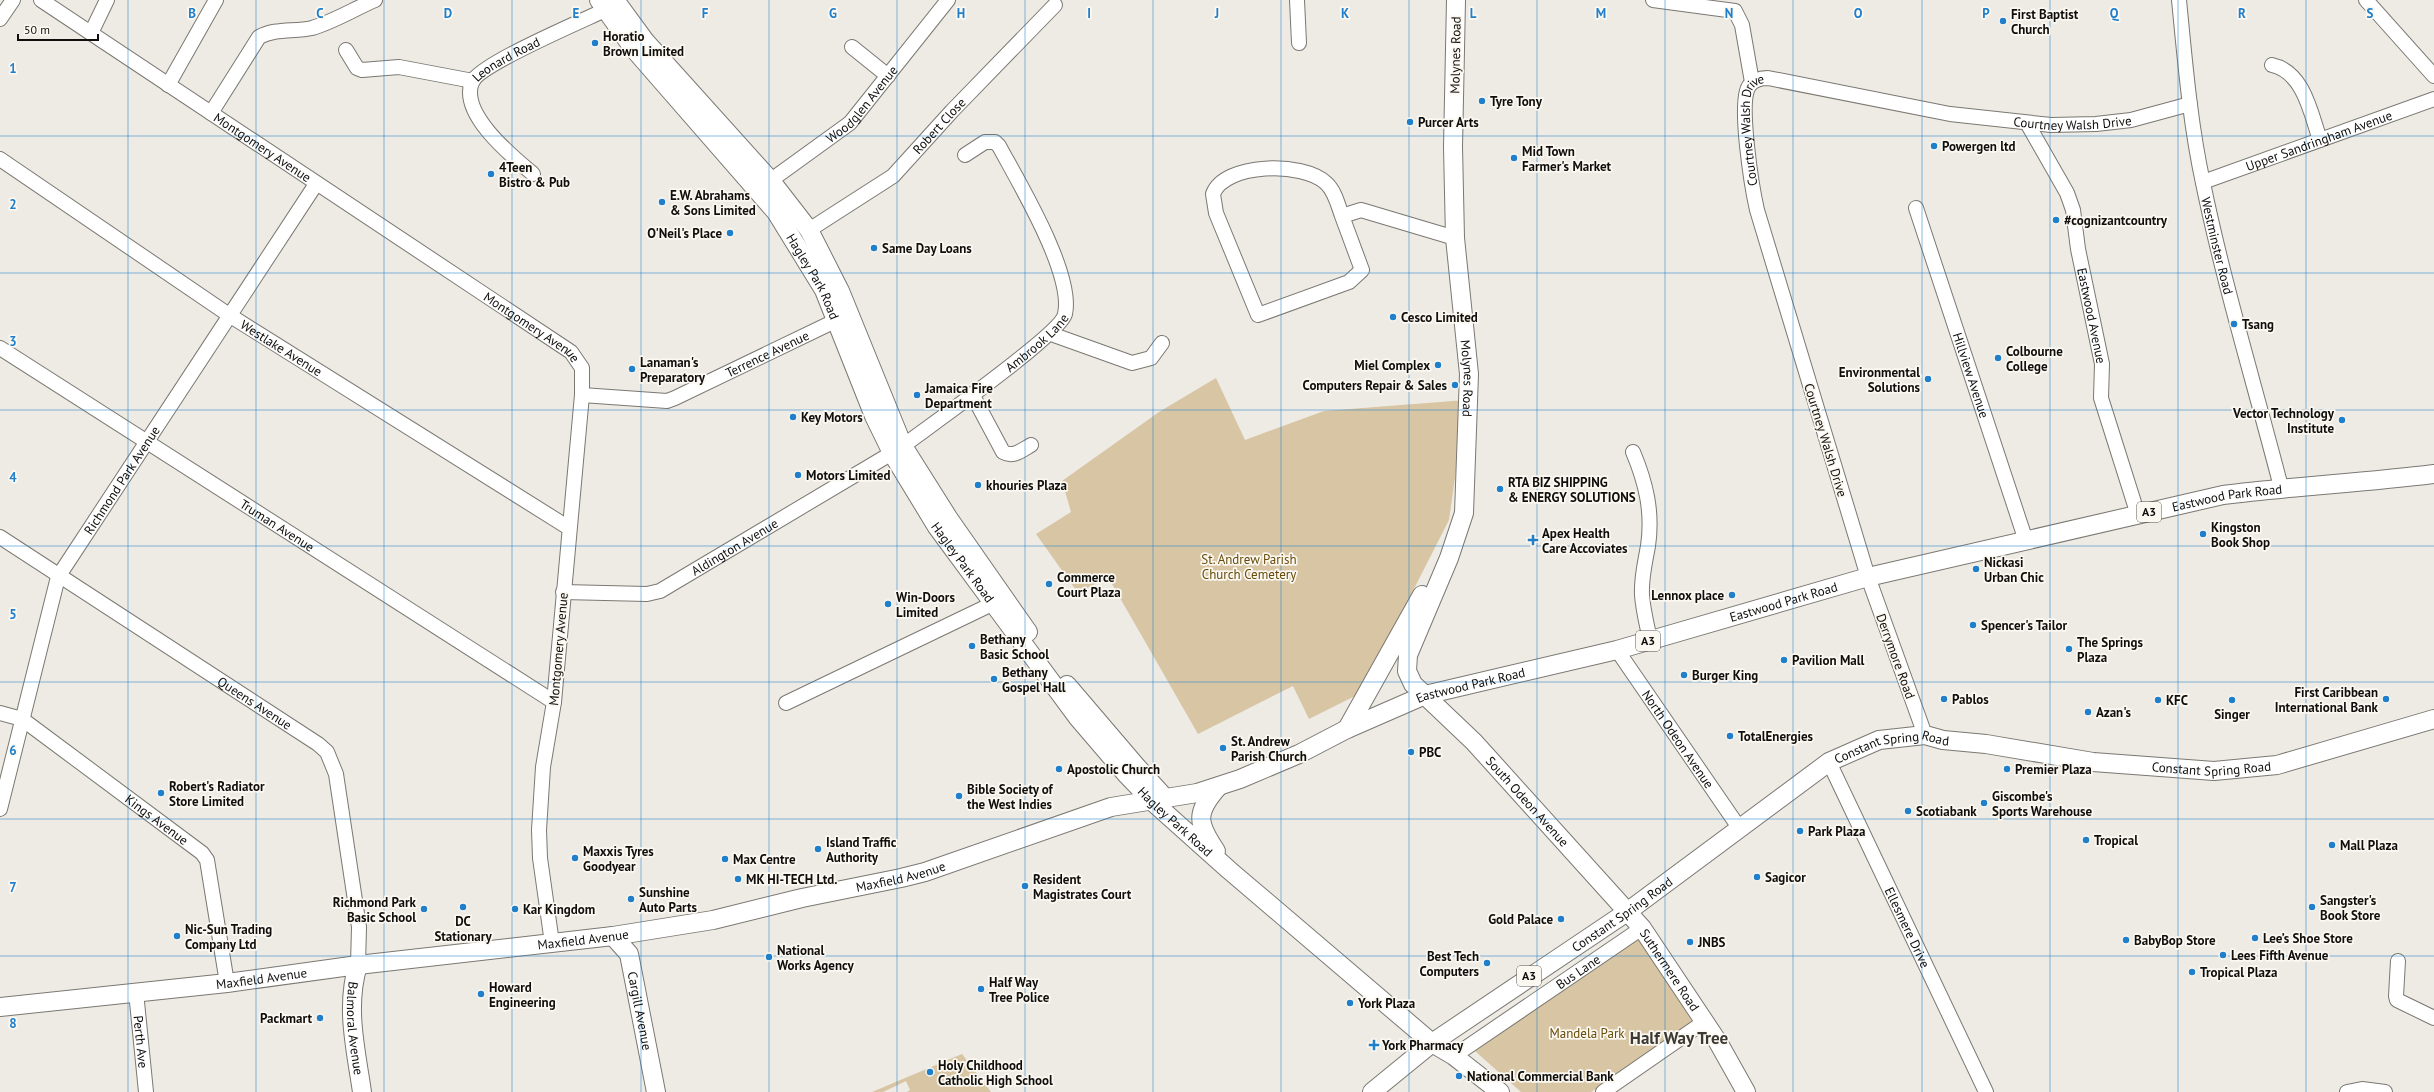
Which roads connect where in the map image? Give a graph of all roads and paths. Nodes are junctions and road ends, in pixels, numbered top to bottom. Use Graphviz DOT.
graph roads {
  1 [pos="13,0"];
  2 [pos="41,0"];
  3 [pos="107,0"];
  4 [pos="216,0"];
  5 [pos="375,0"];
  6 [pos="948,0"];
  7 [pos="1297,0"];
  8 [pos="1456,0"];
  9 [pos="1654,0"];
  10 [pos="2179,0"];
  11 [pos="2366,0"];
  12 [pos="606,3"];
  13 [pos="1055,5"];
  14 [pos="0,19"];
  15 [pos="91,33"];
  16 [pos="1299,43"];
  17 [pos="852,47"];
  18 [pos="346,50"];
  19 [pos="2272,65"];
  20 [pos="888,76"];
  21 [pos="2434,76"];
  22 [pos="473,81"];
  23 [pos="1752,82"];
  24 [pos="168,85"];
  25 [pos="2434,99"];
  26 [pos="2190,104"];
  27 [pos="211,113"];
  28 [pos="2026,123"];
  29 [pos="2320,140"];
  30 [pos="965,155"];
  31 [pos="0,159"];
  32 [pos="533,174"];
  33 [pos="2203,182"];
  34 [pos="316,184"];
  35 [pos="764,185"];
  36 [pos="1916,208"];
  37 [pos="1342,216"];
  38 [pos="809,230"];
  39 [pos="1455,238"];
  40 [pos="229,315"];
  41 [pos="836,321"];
  42 [pos="1050,334"];
  43 [pos="1162,343"];
  44 [pos="0,348"];
  45 [pos="972,394"];
  46 [pos="582,395"];
  47 [pos="145,443"];
  48 [pos="1031,445"];
  49 [pos="898,449"];
  50 [pos="1633,452"];
  51 [pos="2434,474"];
  52 [pos="2281,487"];
  53 [pos="1464,497"];
  54 [pos="2138,515"];
  55 [pos="569,528"];
  56 [pos="0,537"];
  57 [pos="2026,541"];
  58 [pos="58,577"];
  59 [pos="1868,577"];
  60 [pos="563,592"];
  61 [pos="992,604"];
  62 [pos="1650,640"];
  63 [pos="1617,650"];
  64 [pos="1425,695"];
  65 [pos="554,702"];
  66 [pos="786,704"];
  67 [pos="0,713"];
  68 [pos="22,719"];
  69 [pos="2434,719"];
  70 [pos="1346,728"];
  71 [pos="1925,735"];
  72 [pos="1828,762"];
  73 [pos="1218,787"];
  74 [pos="1160,800"];
  75 [pos="0,809"];
  76 [pos="1740,828"];
  77 [pos="1229,870"];
  78 [pos="1627,912"];
  79 [pos="1642,928"];
  80 [pos="551,936"];
  81 [pos="613,936"];
  82 [pos="2398,961"];
  83 [pos="358,965"];
  84 [pos="227,984"];
  85 [pos="136,992"];
  86 [pos="0,1007"];
  87 [pos="2434,1018"];
  88 [pos="1704,1022"];
  89 [pos="1432,1042"];
  90 [pos="1454,1056"];
  91 [pos="146,1092"];
  92 [pos="362,1092"];
  93 [pos="656,1092"];
  94 [pos="1372,1092"];
  95 [pos="1500,1092"];
  96 [pos="1603,1092"];
  97 [pos="1746,1092"];
  98 [pos="1986,1092"];
  99 [pos="2347,1092"];
  100 [pos="2385,1092"];
  1 -- 14 [label="street"];
  2 -- 15 [label="street, Montgomery Avenue"];
  3 -- 15 [label="street"];
  4 -- 24 [label="street"];
  5 -- 27 [label="street"];
  6 -- 20 [label="street, Woodglen Avenue"];
  7 -- 16 [label="street"];
  8 -- 39 [label="main road, Molynes Road"];
  9 -- 23 [label="street"];
  10 -- 26 [label="street, Westminster Road"];
  11 -- 21 [label="street"];
  12 -- 22 [label="street, Leonard Road"];
  12 -- 35 [label="main road, Hagley Park Road"];
  13 -- 38 [label="street, Robert Close"];
  15 -- 24 [label="street, Montgomery Avenue"];
  17 -- 20 [label="street"];
  18 -- 22 [label="street"];
  19 -- 29 [label="street"];
  20 -- 35 [label="street, Woodglen Avenue"];
  22 -- 32 [label="street, Leonard Road"];
  23 -- 28 [label="street, Courtney Walsh Drive"];
  23 -- 59 [label="street, Courtney Walsh Drive"];
  24 -- 27 [label="street, Montgomery Avenue"];
  25 -- 29 [label="street, Upper Sandringham Avenue"];
  26 -- 28 [label="street, Courtney Walsh Drive"];
  26 -- 33 [label="street, Westminster Road"];
  27 -- 34 [label="street, Montgomery Avenue"];
  28 -- 54 [label="street, Eastwood Avenue"];
  29 -- 33 [label="street, Upper Sandringham Avenue"];
  30 -- 42 [label="street, Ambrook Lane"];
  31 -- 40 [label="street, Westlake Avenue"];
  33 -- 52 [label="street, Westminster Road"];
  34 -- 40 [label="street, Richmond Park Avenue"];
  34 -- 46 [label="street, Montgomery Avenue"];
  35 -- 38 [label="main road, Hagley Park Road"];
  35 -- 41 [label="main road, Hagley Park Road"];
  36 -- 57 [label="street, Hillview Avenue"];
  37 -- 37 [label="street"];
  37 -- 39 [label="street"];
  38 -- 49 [label="main road, Hagley Park Road"];
  39 -- 53 [label="main road, Molynes Road"];
  40 -- 47 [label="street, Richmond Park Avenue"];
  40 -- 55 [label="street, Westlake Avenue"];
  41 -- 46 [label="street, Terrence Avenue"];
  41 -- 49 [label="main road, Hagley Park Road"];
  42 -- 43 [label="street"];
  42 -- 45 [label="street, Ambrook Lane"];
  44 -- 47 [label="street, Truman Avenue"];
  45 -- 48 [label="street"];
  45 -- 49 [label="street, Ambrook Lane"];
  46 -- 55 [label="street, Montgomery Avenue"];
  47 -- 58 [label="street, Richmond Park Avenue"];
  47 -- 65 [label="street, Truman Avenue"];
  49 -- 60 [label="street, Aldington Avenue"];
  49 -- 61 [label="main road, Hagley Park Road"];
  49 -- 74 [label="main road, Hagley Park Road"];
  50 -- 62 [label="street"];
  51 -- 52 [label="main road, Eastwood Park Road / A3"];
  52 -- 54 [label="main road, Eastwood Park Road / A3"];
  53 -- 64 [label="main road, South Odeon Avenue"];
  53 -- 70 [label="main road, Molynes Road"];
  54 -- 57 [label="main road, Eastwood Park Road / A3"];
  55 -- 60 [label="street, Montgomery Avenue"];
  56 -- 58 [label="street, Queens Avenue"];
  57 -- 59 [label="main road, Eastwood Park Road / A3"];
  58 -- 68 [label="street, Richmond Park Avenue"];
  58 -- 83 [label="street, Queens Avenue"];
  59 -- 62 [label="main road, Eastwood Park Road / A3"];
  59 -- 71 [label="street, Derrymore Road"];
  60 -- 65 [label="street, Montgomery Avenue"];
  61 -- 66 [label="street"];
  61 -- 74 [label="main road, Hagley Park Road"];
  62 -- 63 [label="main road, Eastwood Park Road / A3"];
  63 -- 64 [label="main road, Eastwood Park Road / A3"];
  63 -- 76 [label="street, North Odeon Avenue"];
  64 -- 70 [label="main road, Eastwood Park Road / A3"];
  64 -- 78 [label="main road, South Odeon Avenue"];
  65 -- 80 [label="street, Montgomery Avenue"];
  67 -- 68 [label="street, Kings Avenue"];
  68 -- 75 [label="street, Richmond Park Avenue"];
  68 -- 84 [label="street, Kings Avenue"];
  69 -- 71 [label="main road, Constant Spring Road / A3"];
  70 -- 73 [label="main road, Eastwood Park Road / A3"];
  71 -- 72 [label="main road, Constant Spring Road / A3"];
  72 -- 76 [label="main road, Constant Spring Road / A3"];
  72 -- 98 [label="street, Ellesmere Drive"];
  73 -- 74 [label="main road, Eastwood Park Road / A3"];
  73 -- 77 [label="main road"];
  74 -- 77 [label="main road, Hagley Park Road"];
  74 -- 81 [label="main road, Maxfield Avenue"];
  76 -- 78 [label="main road, Constant Spring Road / A3"];
  77 -- 89 [label="main road, Hagley Park Road"];
  78 -- 79 [label="main road, Suthermere Road"];
  78 -- 89 [label="main road, Constant Spring Road / A3"];
  79 -- 88 [label="main road, Suthermere Road"];
  79 -- 90 [label="street, Bus Lane"];
  81 -- 83 [label="main road, Maxfield Avenue"];
  81 -- 93 [label="main road, Cargill Avenue"];
  82 -- 87 [label="street"];
  83 -- 84 [label="main road, Maxfield Avenue"];
  83 -- 92 [label="main road, Balmoral Avenue"];
  84 -- 85 [label="main road, Maxfield Avenue"];
  85 -- 86 [label="main road, Maxfield Avenue"];
  85 -- 91 [label="street, Perth Ave"];
  88 -- 96 [label="street"];
  88 -- 97 [label="main road, Suthermere Road"];
  89 -- 90 [label="main road, Hagley Park Road"];
  89 -- 94 [label="main road, Constant Spring Road"];
  90 -- 95 [label="main road, Hagley Park Road"];
  99 -- 100 [label="street"];
}
